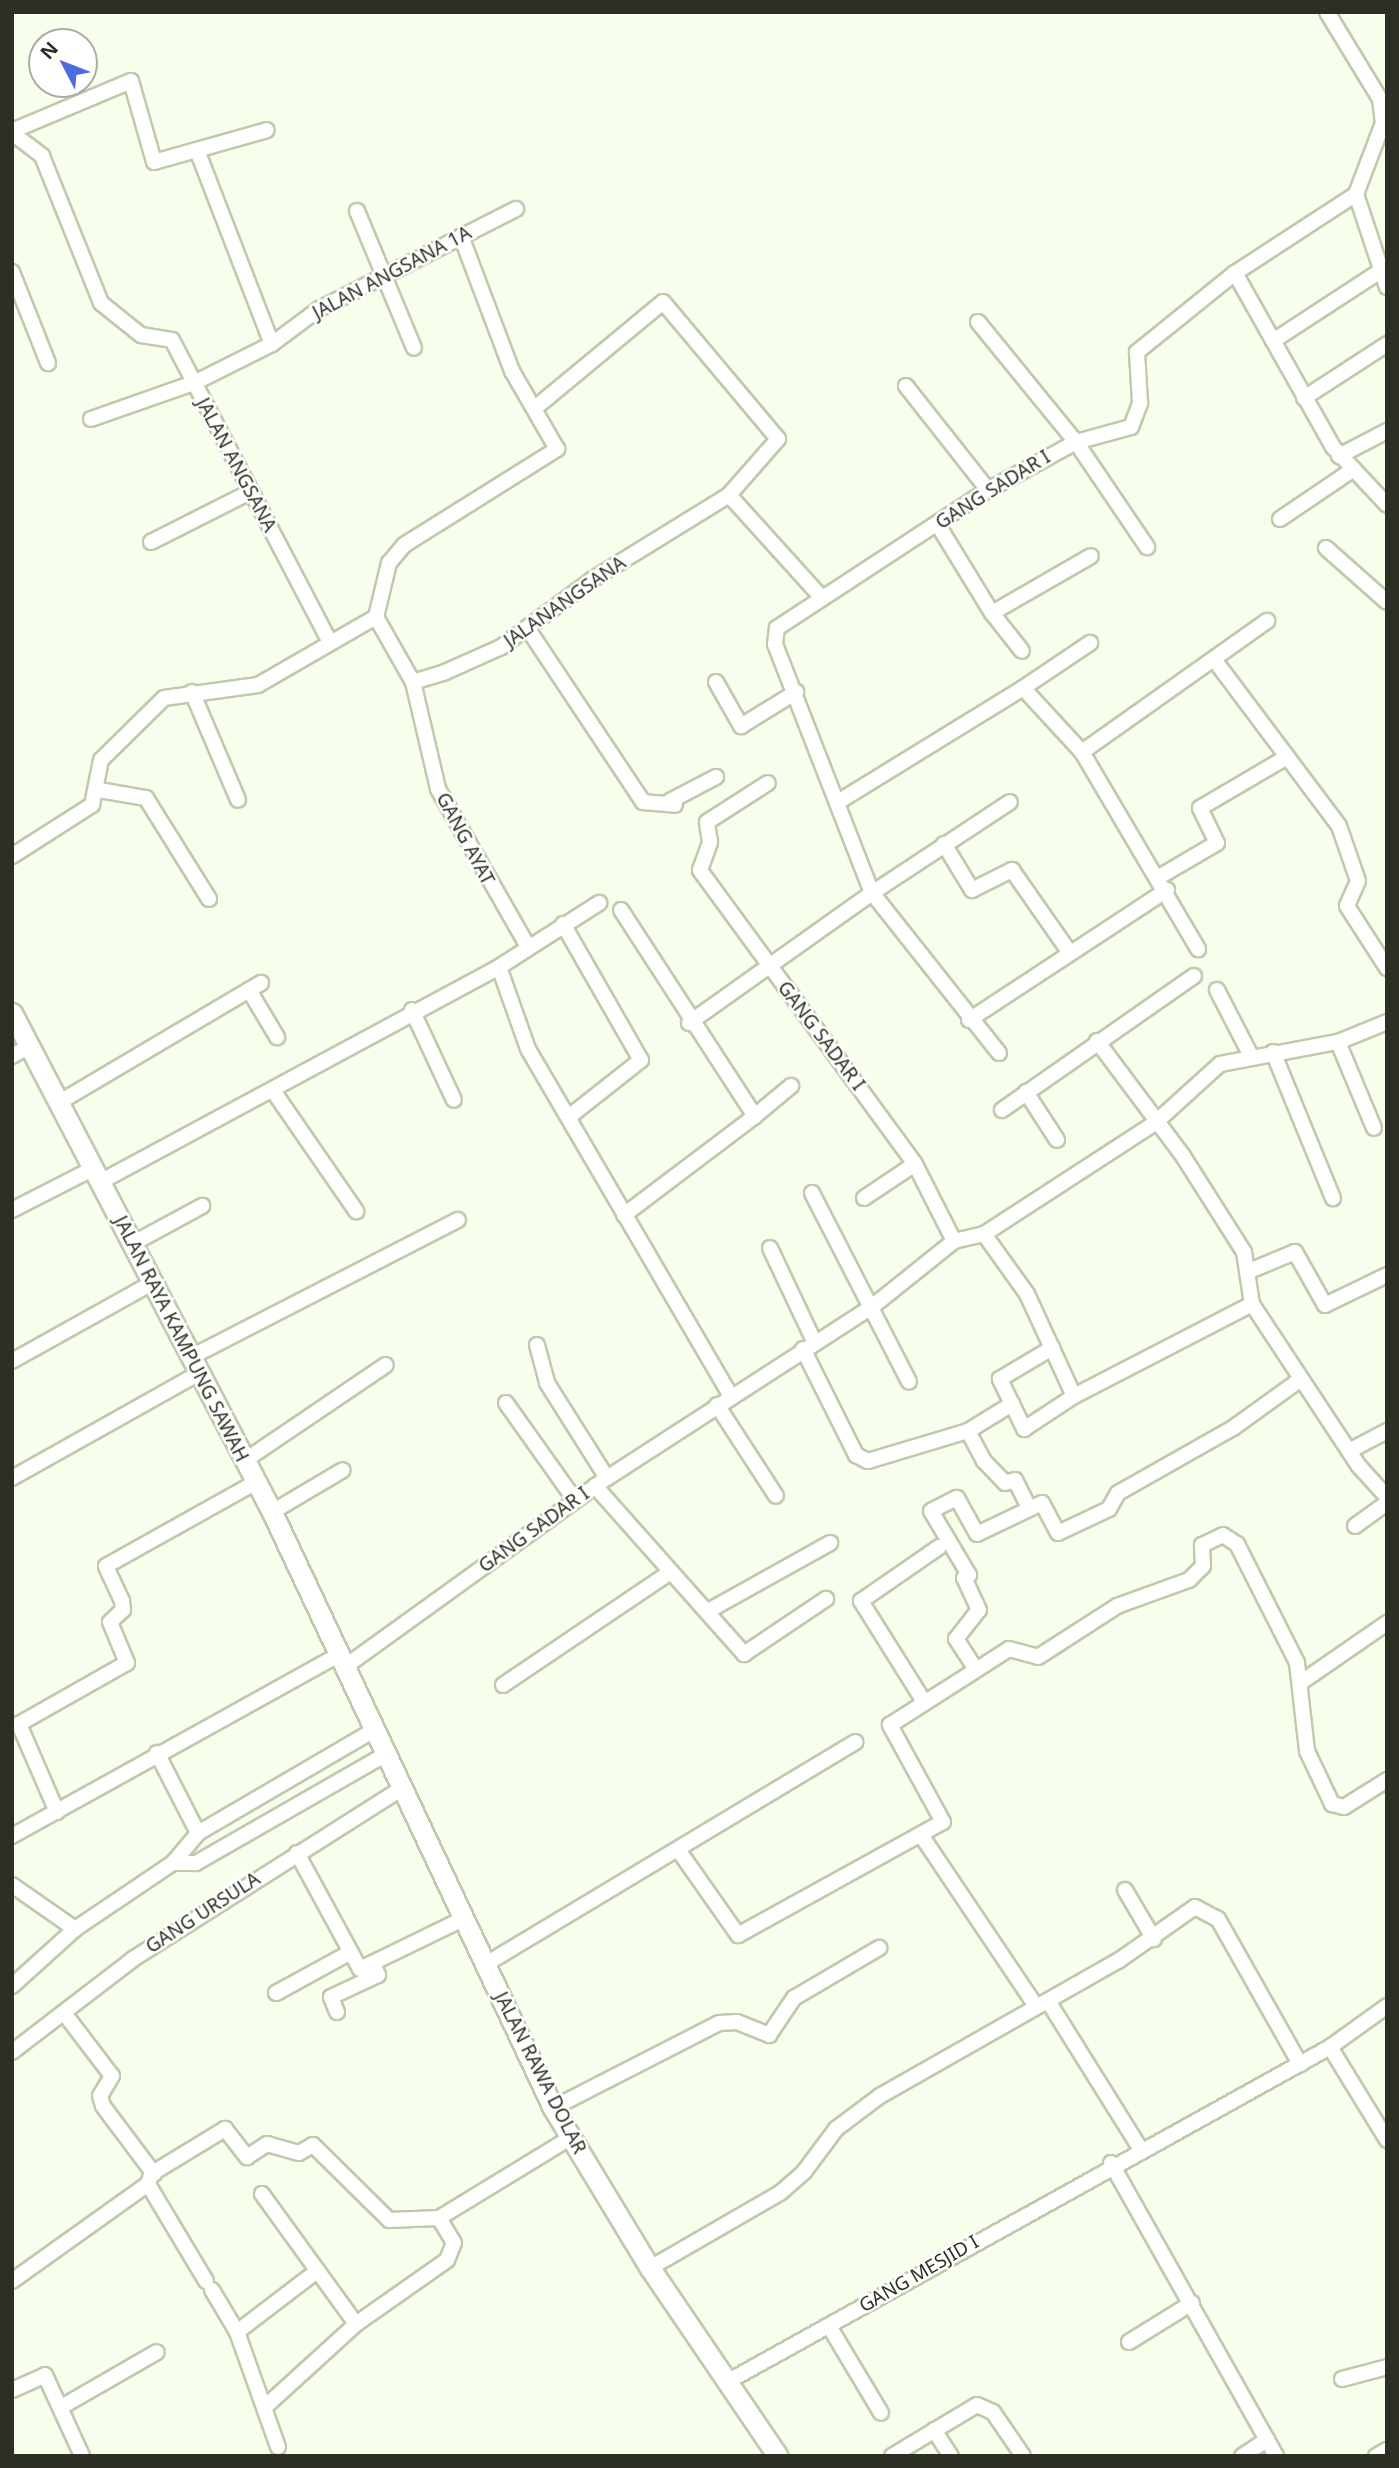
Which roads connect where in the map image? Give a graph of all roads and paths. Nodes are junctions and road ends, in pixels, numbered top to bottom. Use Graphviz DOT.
graph roads {
  1 [pos="1327,12"];
  2 [pos="1385,122"];
  3 [pos="267,130"];
  4 [pos="12,132"];
  5 [pos="197,150"];
  6 [pos="1356,194"];
  7 [pos="516,209"];
  8 [pos="357,211"];
  9 [pos="461,236"];
  10 [pos="12,272"];
  11 [pos="1379,272"];
  12 [pos="1235,273"];
  13 [pos="385,278"];
  14 [pos="1387,287"];
  15 [pos="978,322"];
  16 [pos="1273,341"];
  17 [pos="272,344"];
  18 [pos="1387,344"];
  19 [pos="414,348"];
  20 [pos="48,363"];
  21 [pos="194,383"];
  22 [pos="905,386"];
  23 [pos="1304,398"];
  24 [pos="535,408"];
  25 [pos="91,419"];
  26 [pos="1387,430"];
  27 [pos="1076,442"];
  28 [pos="1339,456"];
  29 [pos="1351,471"];
  30 [pos="988,489"];
  31 [pos="250,492"];
  32 [pos="729,495"];
  33 [pos="1387,505"];
  34 [pos="1280,519"];
  35 [pos="937,525"];
  36 [pos="151,542"];
  37 [pos="1147,547"];
  38 [pos="1326,548"];
  39 [pos="1091,556"];
  40 [pos="822,598"];
  41 [pos="1387,602"];
  42 [pos="992,613"];
  43 [pos="376,617"];
  44 [pos="1267,621"];
  45 [pos="528,629"];
  46 [pos="330,642"];
  47 [pos="1090,643"];
  48 [pos="1022,651"];
  49 [pos="1216,662"];
  50 [pos="413,682"];
  51 [pos="716,682"];
  52 [pos="1023,688"];
  53 [pos="192,692"];
  54 [pos="796,692"];
  55 [pos="1082,752"];
  56 [pos="1287,757"];
  57 [pos="716,777"];
  58 [pos="768,783"];
  59 [pos="99,789"];
  60 [pos="238,800"];
  61 [pos="838,802"];
  62 [pos="1010,802"];
  63 [pos="943,844"];
  64 [pos="12,856"];
  65 [pos="1159,877"];
  66 [pos="1167,890"];
  67 [pos="872,894"];
  68 [pos="209,899"];
  69 [pos="599,902"];
  70 [pos="621,910"];
  71 [pos="563,924"];
  72 [pos="528,947"];
  73 [pos="1198,949"];
  74 [pos="1070,953"];
  75 [pos="499,967"];
  76 [pos="768,967"];
  77 [pos="1387,968"];
  78 [pos="1194,976"];
  79 [pos="1217,990"];
  80 [pos="412,1010"];
  81 [pos="12,1013"];
  82 [pos="969,1020"];
  83 [pos="1387,1022"];
  84 [pos="689,1023"];
  85 [pos="277,1037"];
  86 [pos="1097,1041"];
  87 [pos="1338,1042"];
  88 [pos="21,1051"];
  89 [pos="1273,1052"];
  90 [pos="999,1054"];
  91 [pos="1251,1056"];
  92 [pos="791,1086"];
  93 [pos="274,1092"];
  94 [pos="1026,1092"];
  95 [pos="454,1100"];
  96 [pos="58,1102"];
  97 [pos="1002,1110"];
  98 [pos="570,1116"];
  99 [pos="755,1116"];
  100 [pos="1156,1123"];
  101 [pos="1374,1128"];
  102 [pos="1057,1140"];
  103 [pos="915,1164"];
  104 [pos="96,1176"];
  105 [pos="812,1193"];
  106 [pos="864,1198"];
  107 [pos="1333,1198"];
  108 [pos="202,1206"];
  109 [pos="12,1210"];
  110 [pos="356,1211"];
  111 [pos="624,1215"];
  112 [pos="458,1220"];
  113 [pos="985,1234"];
  114 [pos="954,1241"];
  115 [pos="132,1244"];
  116 [pos="770,1248"];
  117 [pos="1247,1272"];
  118 [pos="1387,1275"];
  119 [pos="152,1283"];
  120 [pos="1252,1304"];
  121 [pos="873,1306"];
  122 [pos="537,1345"];
  123 [pos="809,1345"];
  124 [pos="1052,1348"];
  125 [pos="12,1361"];
  126 [pos="195,1365"];
  127 [pos="386,1365"];
  128 [pos="1301,1379"];
  129 [pos="909,1382"];
  130 [pos="731,1396"];
  131 [pos="1074,1396"];
  132 [pos="506,1403"];
  133 [pos="1012,1404"];
  134 [pos="717,1405"];
  135 [pos="968,1431"];
  136 [pos="1387,1432"];
  137 [pos="1349,1451"];
  138 [pos="244,1461"];
  139 [pos="343,1470"];
  140 [pos="12,1478"];
  141 [pos="256,1482"];
  142 [pos="601,1482"];
  143 [pos="776,1496"];
  144 [pos="1387,1497"];
  145 [pos="575,1500"];
  146 [pos="1387,1503"];
  147 [pos="1029,1508"];
  148 [pos="271,1512"];
  149 [pos="1355,1525"];
  150 [pos="830,1543"];
  151 [pos="939,1547"];
  152 [pos="669,1573"];
  153 [pos="825,1599"];
  154 [pos="708,1611"];
  155 [pos="1387,1623"];
  156 [pos="344,1660"];
  157 [pos="975,1668"];
  158 [pos="1300,1683"];
  159 [pos="503,1685"];
  160 [pos="923,1700"];
  161 [pos="16,1721"];
  162 [pos="376,1729"];
  163 [pos="856,1742"];
  164 [pos="157,1753"];
  165 [pos="388,1753"];
  166 [pos="1387,1780"];
  167 [pos="404,1787"];
  168 [pos="57,1812"];
  169 [pos="198,1833"];
  170 [pos="920,1835"];
  171 [pos="12,1836"];
  172 [pos="679,1851"];
  173 [pos="298,1853"];
  174 [pos="173,1863"];
  175 [pos="12,1885"];
  176 [pos="1125,1890"];
  177 [pos="465,1918"];
  178 [pos="75,1929"];
  179 [pos="1154,1939"];
  180 [pos="879,1948"];
  181 [pos="349,1953"];
  182 [pos="373,1963"];
  183 [pos="486,1964"];
  184 [pos="12,1986"];
  185 [pos="276,1993"];
  186 [pos="1042,2004"];
  187 [pos="1387,2006"];
  188 [pos="337,2012"];
  189 [pos="64,2013"];
  190 [pos="1330,2047"];
  191 [pos="12,2052"];
  192 [pos="1300,2064"];
  193 [pos="553,2108"];
  194 [pos="570,2138"];
  195 [pos="1387,2140"];
  196 [pos="1140,2148"];
  197 [pos="1111,2164"];
  198 [pos="151,2179"];
  199 [pos="262,2194"];
  200 [pos="439,2218"];
  201 [pos="650,2269"];
  202 [pos="317,2270"];
  203 [pos="12,2281"];
  204 [pos="1192,2303"];
  205 [pos="356,2324"];
  206 [pos="828,2326"];
  207 [pos="237,2332"];
  208 [pos="1129,2343"];
  209 [pos="158,2352"];
  210 [pos="1387,2367"];
  211 [pos="1342,2379"];
  212 [pos="727,2382"];
  213 [pos="12,2390"];
  214 [pos="63,2406"];
  215 [pos="266,2406"];
  216 [pos="881,2413"];
  217 [pos="934,2430"];
  218 [pos="1267,2440"];
  219 [pos="278,2447"];
  220 [pos="1387,2450"];
  221 [pos="82,2456"];
  222 [pos="778,2456"];
  223 [pos="892,2456"];
  224 [pos="951,2456"];
  225 [pos="1023,2456"];
  226 [pos="1242,2456"];
  227 [pos="1276,2456"];
  228 [pos="1376,2456"];
  1 -- 2 [label="street"];
  2 -- 6 [label="street"];
  3 -- 5 [label="street"];
  4 -- 5 [label="street"];
  4 -- 21 [label="street"];
  5 -- 17 [label="street"];
  6 -- 11 [label="street"];
  6 -- 12 [label="street"];
  7 -- 9 [label="street, JALAN ANGSANA 1A"];
  8 -- 13 [label="street"];
  9 -- 13 [label="street, JALAN ANGSANA 1A"];
  9 -- 24 [label="street"];
  10 -- 20 [label="street"];
  11 -- 14 [label="street"];
  11 -- 16 [label="street"];
  12 -- 16 [label="street"];
  12 -- 27 [label="street, GANG SADAR I"];
  13 -- 17 [label="street, JALAN ANGSANA 1A"];
  13 -- 19 [label="street"];
  15 -- 27 [label="street"];
  16 -- 23 [label="street"];
  17 -- 21 [label="street, JALAN ANGSANA 1A"];
  18 -- 23 [label="street"];
  21 -- 25 [label="street, JALAN ANGSANA"];
  21 -- 31 [label="street, JALAN ANGSANA"];
  22 -- 30 [label="street"];
  23 -- 28 [label="street"];
  24 -- 32 [label="street, JALANANGSANA"];
  24 -- 43 [label="street"];
  26 -- 28 [label="street"];
  27 -- 30 [label="street, GANG SADAR I"];
  27 -- 37 [label="street"];
  28 -- 29 [label="street"];
  29 -- 33 [label="street"];
  29 -- 34 [label="street"];
  30 -- 35 [label="street, GANG SADAR I"];
  31 -- 36 [label="street"];
  31 -- 46 [label="street, JALAN ANGSANA"];
  32 -- 40 [label="street"];
  32 -- 45 [label="street, JALANANGSANA"];
  35 -- 40 [label="street, GANG SADAR I"];
  35 -- 42 [label="street"];
  38 -- 41 [label="street"];
  39 -- 42 [label="street"];
  40 -- 54 [label="street, GANG SADAR I"];
  42 -- 48 [label="street"];
  43 -- 46 [label="street"];
  43 -- 50 [label="street"];
  44 -- 49 [label="street"];
  45 -- 50 [label="street, JALANANGSANA"];
  45 -- 57 [label="street"];
  46 -- 53 [label="street"];
  47 -- 52 [label="street"];
  49 -- 55 [label="street"];
  49 -- 56 [label="street"];
  50 -- 72 [label="street, GANG AYAT"];
  51 -- 54 [label="street"];
  52 -- 55 [label="street"];
  52 -- 61 [label="street"];
  53 -- 59 [label="street"];
  53 -- 60 [label="street"];
  54 -- 61 [label="street, GANG SADAR I"];
  55 -- 65 [label="street"];
  56 -- 65 [label="street"];
  56 -- 77 [label="street"];
  58 -- 76 [label="street"];
  59 -- 64 [label="street"];
  59 -- 68 [label="street"];
  61 -- 67 [label="street, GANG SADAR I"];
  62 -- 63 [label="street"];
  63 -- 67 [label="street"];
  63 -- 74 [label="street"];
  65 -- 66 [label="street"];
  66 -- 73 [label="street"];
  66 -- 74 [label="street"];
  67 -- 76 [label="street, GANG SADAR I"];
  67 -- 82 [label="street"];
  69 -- 71 [label="street"];
  70 -- 84 [label="street"];
  71 -- 72 [label="street"];
  71 -- 98 [label="street"];
  72 -- 75 [label="street"];
  74 -- 82 [label="street"];
  75 -- 80 [label="street"];
  75 -- 98 [label="street"];
  76 -- 84 [label="street"];
  76 -- 103 [label="street, GANG SADAR I"];
  78 -- 86 [label="street"];
  79 -- 91 [label="street"];
  80 -- 93 [label="street"];
  80 -- 95 [label="street"];
  81 -- 88 [label="street, JALAN RAYA KAMPUNG SAWAH"];
  82 -- 90 [label="street"];
  83 -- 87 [label="street"];
  84 -- 99 [label="street"];
  85 -- 96 [label="street"];
  86 -- 94 [label="street"];
  86 -- 100 [label="street"];
  87 -- 89 [label="street"];
  87 -- 101 [label="street"];
  88 -- 96 [label="street, JALAN RAYA KAMPUNG SAWAH"];
  89 -- 91 [label="street"];
  89 -- 107 [label="street"];
  91 -- 100 [label="street"];
  92 -- 99 [label="street"];
  93 -- 104 [label="street"];
  93 -- 110 [label="street"];
  94 -- 97 [label="street"];
  94 -- 102 [label="street"];
  96 -- 104 [label="street, JALAN RAYA KAMPUNG SAWAH"];
  98 -- 111 [label="street"];
  99 -- 111 [label="street"];
  100 -- 113 [label="street"];
  100 -- 117 [label="street"];
  103 -- 106 [label="street"];
  103 -- 114 [label="street, GANG SADAR I"];
  104 -- 109 [label="street"];
  104 -- 115 [label="street, JALAN RAYA KAMPUNG SAWAH"];
  105 -- 121 [label="street"];
  108 -- 115 [label="street"];
  111 -- 130 [label="street"];
  112 -- 126 [label="street"];
  113 -- 114 [label="street"];
  113 -- 124 [label="street"];
  114 -- 121 [label="street, GANG SADAR I"];
  115 -- 119 [label="street, JALAN RAYA KAMPUNG SAWAH"];
  116 -- 123 [label="street"];
  117 -- 118 [label="street"];
  117 -- 120 [label="street"];
  119 -- 125 [label="street"];
  119 -- 126 [label="street, JALAN RAYA KAMPUNG SAWAH"];
  120 -- 128 [label="street"];
  120 -- 131 [label="street"];
  121 -- 123 [label="street, GANG SADAR I"];
  121 -- 129 [label="street"];
  122 -- 142 [label="street"];
  123 -- 130 [label="street, GANG SADAR I"];
  123 -- 135 [label="street"];
  124 -- 131 [label="street"];
  124 -- 133 [label="street"];
  126 -- 138 [label="street, JALAN RAYA KAMPUNG SAWAH"];
  126 -- 140 [label="street"];
  127 -- 138 [label="street"];
  128 -- 137 [label="street"];
  128 -- 147 [label="street"];
  130 -- 134 [label="street, GANG SADAR I"];
  131 -- 133 [label="street"];
  132 -- 145 [label="street"];
  133 -- 135 [label="street"];
  134 -- 142 [label="street, GANG SADAR I"];
  134 -- 143 [label="street"];
  135 -- 147 [label="street"];
  136 -- 137 [label="street"];
  137 -- 144 [label="street"];
  138 -- 141 [label="street, JALAN RAYA KAMPUNG SAWAH"];
  139 -- 148 [label="street"];
  141 -- 148 [label="street, JALAN RAYA KAMPUNG SAWAH"];
  141 -- 161 [label="street"];
  142 -- 145 [label="street, GANG SADAR I"];
  142 -- 152 [label="street"];
  145 -- 156 [label="street, GANG SADAR I"];
  146 -- 149 [label="street"];
  147 -- 157 [label="street"];
  148 -- 156 [label="street, JALAN RAYA KAMPUNG SAWAH"];
  150 -- 154 [label="street"];
  151 -- 160 [label="street"];
  152 -- 154 [label="street"];
  152 -- 159 [label="street"];
  153 -- 154 [label="street"];
  155 -- 158 [label="street"];
  156 -- 162 [label="street, JALAN RAWA DOLAR"];
  156 -- 164 [label="street, GANG SADAR I"];
  157 -- 158 [label="street"];
  157 -- 160 [label="street"];
  158 -- 166 [label="street"];
  160 -- 170 [label="street"];
  161 -- 168 [label="street"];
  162 -- 165 [label="street, JALAN RAWA DOLAR"];
  162 -- 169 [label="street"];
  163 -- 172 [label="street"];
  164 -- 168 [label="street, GANG SADAR I"];
  164 -- 169 [label="street"];
  165 -- 167 [label="street, JALAN RAWA DOLAR"];
  165 -- 174 [label="street"];
  167 -- 173 [label="street, GANG URSULA"];
  167 -- 177 [label="street, JALAN RAWA DOLAR"];
  168 -- 171 [label="street, GANG SADAR I"];
  169 -- 174 [label="street"];
  170 -- 172 [label="street"];
  170 -- 186 [label="street"];
  172 -- 183 [label="street"];
  173 -- 181 [label="street"];
  173 -- 189 [label="street, GANG URSULA"];
  174 -- 178 [label="street"];
  175 -- 178 [label="street"];
  176 -- 179 [label="street"];
  177 -- 182 [label="street"];
  177 -- 183 [label="street, JALAN RAWA DOLAR"];
  178 -- 184 [label="street"];
  179 -- 186 [label="street"];
  179 -- 192 [label="street"];
  180 -- 193 [label="street"];
  181 -- 182 [label="street"];
  181 -- 185 [label="street"];
  182 -- 188 [label="street"];
  183 -- 193 [label="street, JALAN RAWA DOLAR"];
  186 -- 196 [label="street"];
  186 -- 201 [label="street"];
  187 -- 190 [label="street, GANG MESJID I"];
  189 -- 191 [label="street, GANG URSULA"];
  189 -- 198 [label="street"];
  190 -- 192 [label="street, GANG MESJID I"];
  190 -- 195 [label="street"];
  192 -- 196 [label="street, GANG MESJID I"];
  193 -- 194 [label="street, JALAN RAWA DOLAR"];
  194 -- 200 [label="street"];
  194 -- 201 [label="street, JALAN RAWA DOLAR"];
  196 -- 197 [label="street, GANG MESJID I"];
  197 -- 204 [label="street"];
  197 -- 206 [label="street, GANG MESJID I"];
  198 -- 200 [label="street"];
  198 -- 203 [label="street"];
  198 -- 207 [label="street"];
  199 -- 202 [label="street"];
  200 -- 205 [label="street"];
  201 -- 212 [label="street, JALAN RAWA DOLAR"];
  202 -- 205 [label="street"];
  202 -- 207 [label="street"];
  204 -- 208 [label="street"];
  204 -- 218 [label="street"];
  205 -- 215 [label="street"];
  206 -- 212 [label="street, GANG MESJID I"];
  206 -- 216 [label="street"];
  207 -- 215 [label="street"];
  209 -- 214 [label="street"];
  210 -- 211 [label="street"];
  212 -- 222 [label="street, JALAN RAWA DOLAR"];
  213 -- 214 [label="street"];
  214 -- 221 [label="street"];
  215 -- 219 [label="street"];
  217 -- 223 [label="street"];
  217 -- 224 [label="street"];
  217 -- 225 [label="street"];
  218 -- 226 [label="street"];
  218 -- 227 [label="street"];
  220 -- 228 [label="street"];
}
